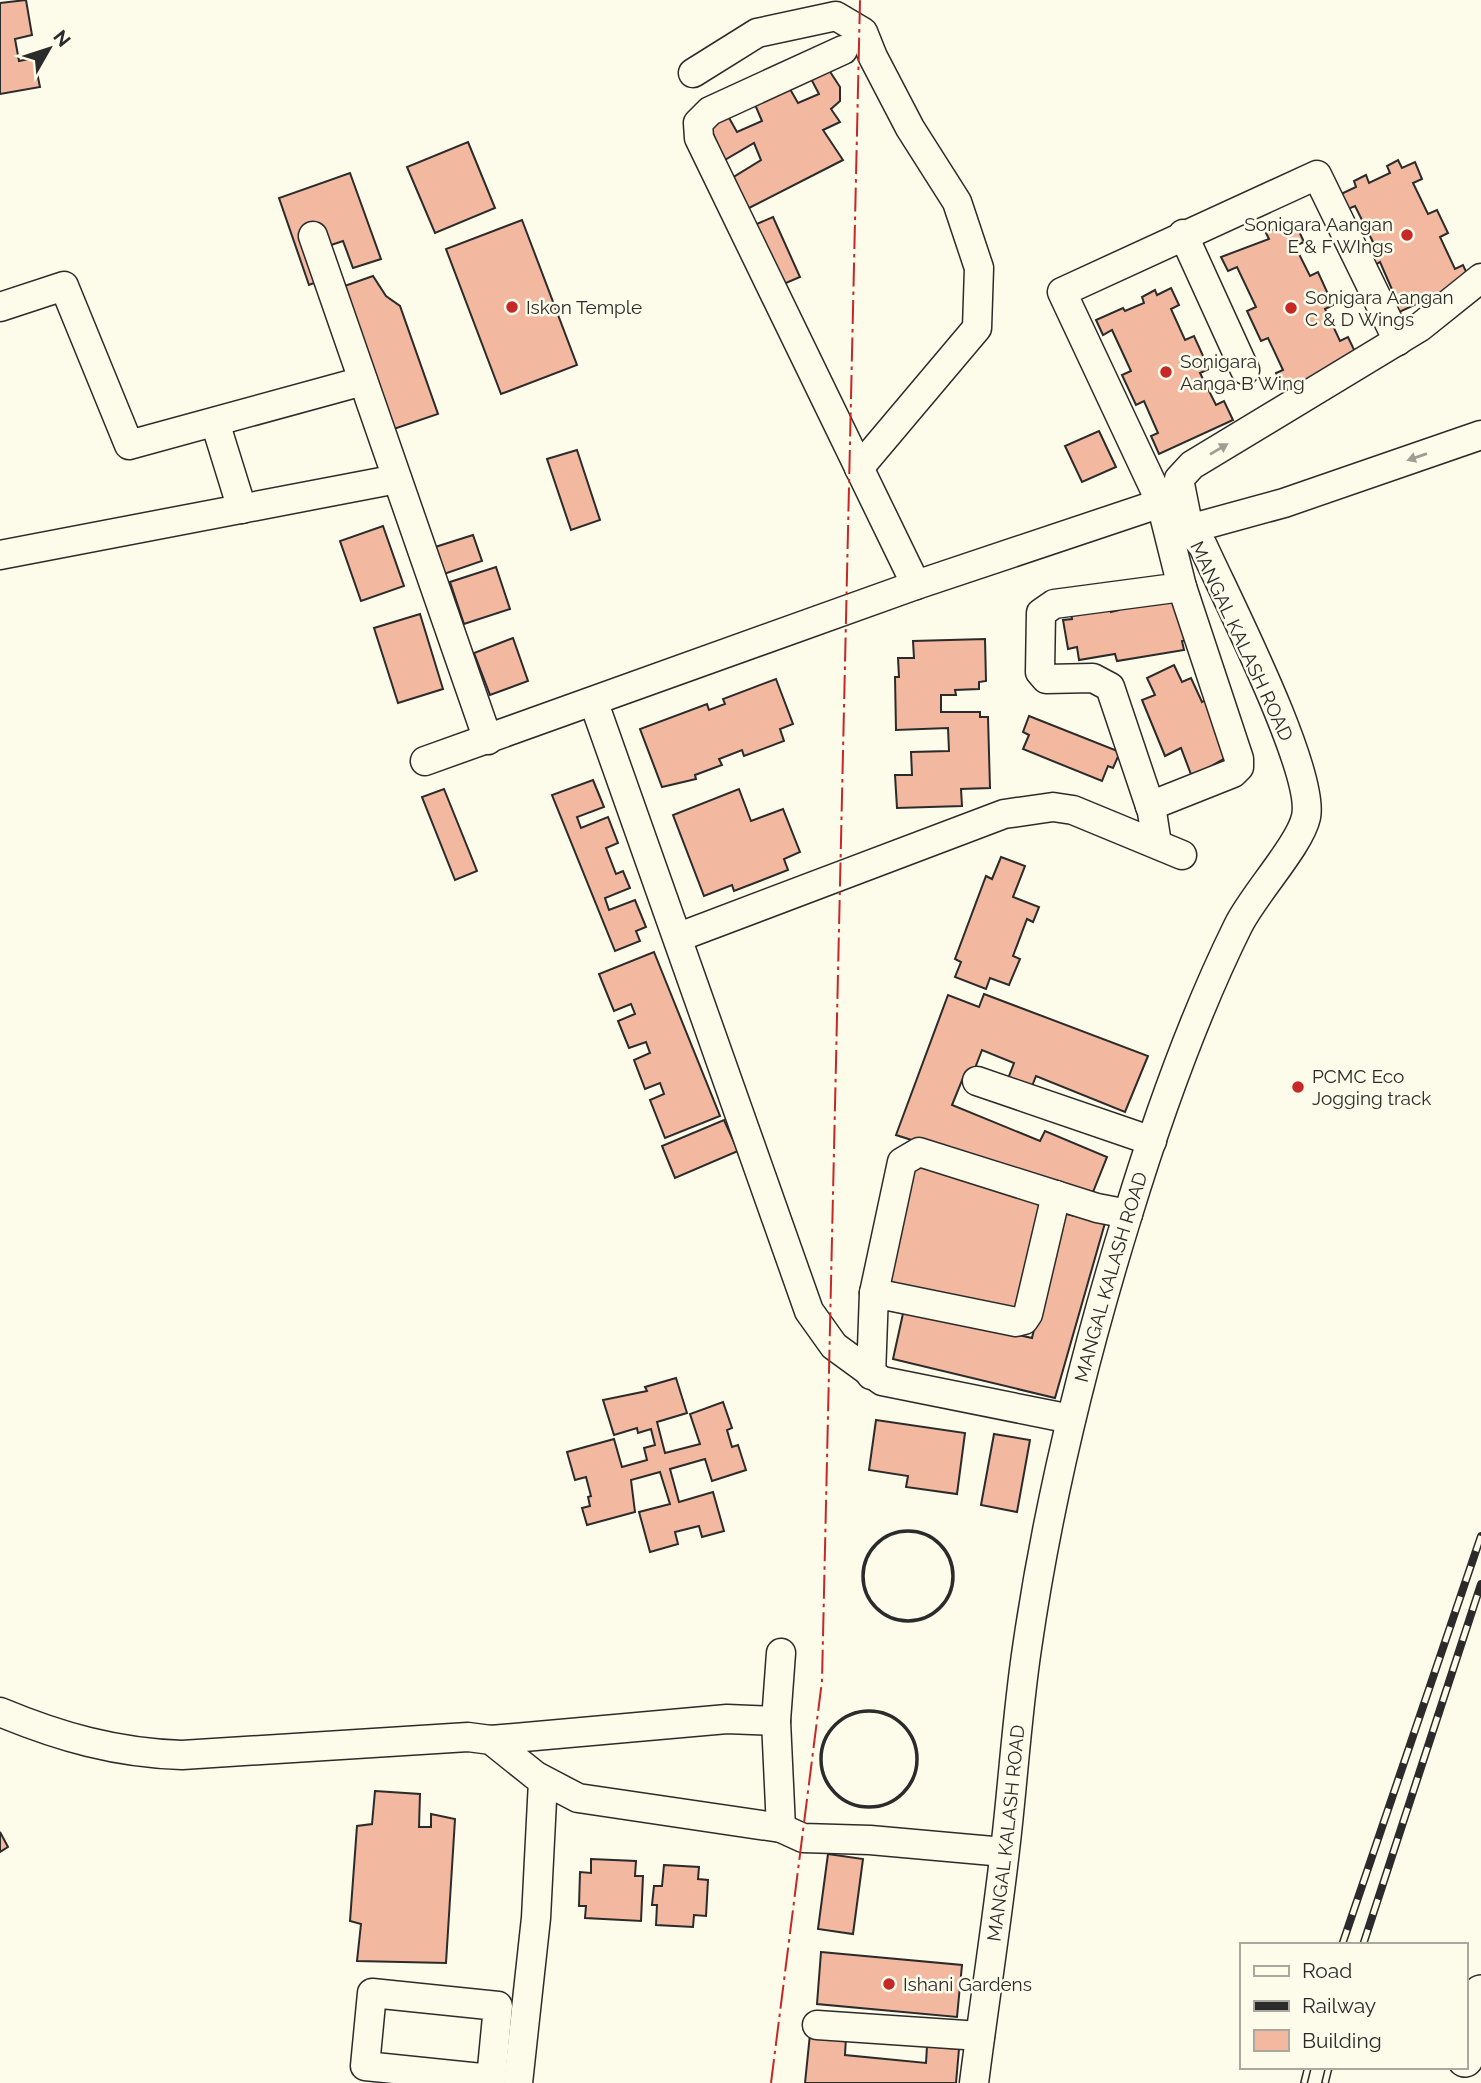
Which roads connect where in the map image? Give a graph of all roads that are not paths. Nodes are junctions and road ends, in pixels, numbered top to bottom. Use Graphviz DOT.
graph roads {
  1 [pos="843,50"];
  2 [pos="693,73"];
  3 [pos="1183,234"];
  4 [pos="313,236"];
  5 [pos="1481,278"];
  6 [pos="0,307"];
  7 [pos="1398,341"];
  8 [pos="1245,370"];
  9 [pos="363,381"];
  10 [pos="215,422"];
  11 [pos="1481,435"];
  12 [pos="859,468"];
  13 [pos="397,479"];
  14 [pos="1171,499"];
  15 [pos="242,509"];
  16 [pos="1189,528"];
  17 [pos="0,555"];
  18 [pos="916,585"];
  19 [pos="1182,587"];
  20 [pos="594,702"];
  21 [pos="488,740"];
  22 [pos="425,761"];
  23 [pos="1150,806"];
  24 [pos="679,937"];
  25 [pos="976,1081"];
  26 [pos="1152,1141"];
  27 [pos="1056,1195"];
  28 [pos="1128,1214"];
  29 [pos="874,1293"];
  30 [pos="871,1375"];
  31 [pos="1071,1419"];
  32 [pos="781,1653"];
  33 [pos="0,1713"];
  34 [pos="776,1721"];
  35 [pos="491,1740"];
  36 [pos="543,1781"];
  37 [pos="781,1828"];
  38 [pos="1004,1852"];
  39 [pos="1481,1993"];
  40 [pos="497,2012"];
  41 [pos="525,2015"];
  42 [pos="817,2025"];
  43 [pos="980,2036"];
  44 [pos="1467,2051"];
  45 [pos="518,2083"];
  46 [pos="974,2083"];
  1 -- 12 [label="street"];
  2 -- 12 [label="street"];
  3 -- 7 [label="street"];
  3 -- 8 [label="street"];
  3 -- 14 [label="street"];
  4 -- 9 [label="street"];
  5 -- 7 [label="street"];
  6 -- 10 [label="street"];
  14 -- 7 [label="street, one-way"];
  9 -- 10 [label="street"];
  9 -- 13 [label="street"];
  10 -- 15 [label="street"];
  11 -- 16 [label="street, one-way"];
  12 -- 18 [label="street"];
  13 -- 15 [label="street"];
  13 -- 21 [label="street"];
  14 -- 16 [label="street, MANGAL KALASH ROAD"];
  14 -- 18 [label="street"];
  14 -- 19 [label="street"];
  15 -- 17 [label="street"];
  16 -- 26 [label="street, MANGAL KALASH ROAD"];
  18 -- 20 [label="street"];
  19 -- 23 [label="street"];
  19 -- 23 [label="street"];
  20 -- 21 [label="street"];
  20 -- 24 [label="street"];
  21 -- 22 [label="street"];
  23 -- 24 [label="street"];
  24 -- 30 [label="street"];
  25 -- 26 [label="street"];
  26 -- 28 [label="street, MANGAL KALASH ROAD"];
  27 -- 28 [label="street"];
  27 -- 29 [label="street"];
  27 -- 29 [label="street"];
  28 -- 31 [label="street, MANGAL KALASH ROAD"];
  29 -- 30 [label="street"];
  30 -- 31 [label="street"];
  31 -- 38 [label="street, MANGAL KALASH ROAD"];
  32 -- 34 [label="street"];
  33 -- 35 [label="street"];
  34 -- 35 [label="street"];
  34 -- 37 [label="street"];
  35 -- 36 [label="street"];
  36 -- 37 [label="street"];
  36 -- 41 [label="street"];
  37 -- 38 [label="street"];
  38 -- 43 [label="street, MANGAL KALASH ROAD"];
  39 -- 44 [label="main road"];
  40 -- 40 [label="street"];
  40 -- 41 [label="street"];
  41 -- 45 [label="street"];
  42 -- 43 [label="street"];
  43 -- 46 [label="street, MANGAL KALASH ROAD"];
}
